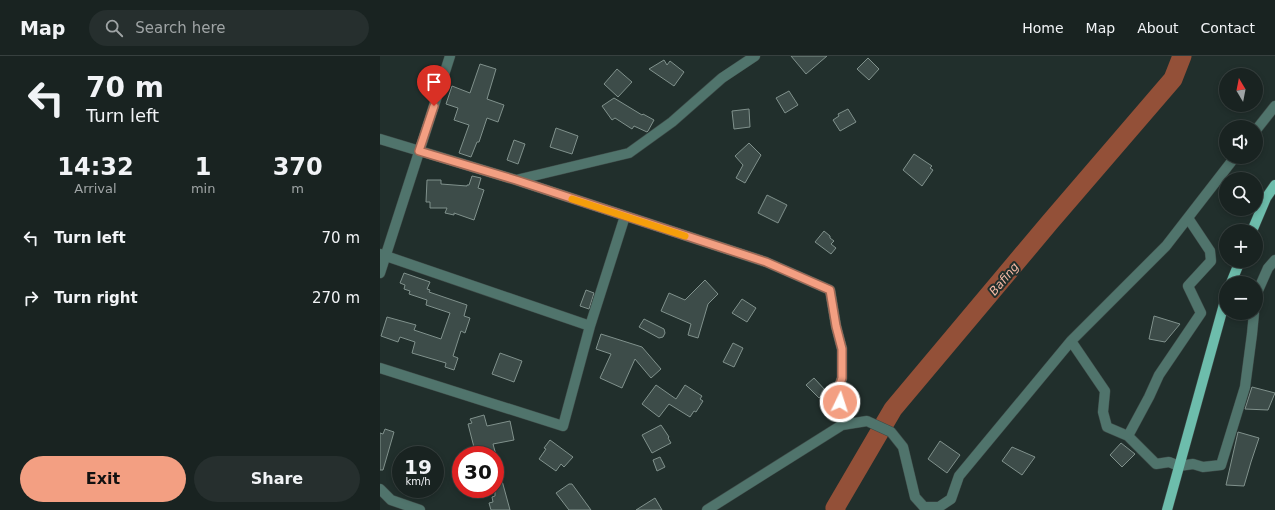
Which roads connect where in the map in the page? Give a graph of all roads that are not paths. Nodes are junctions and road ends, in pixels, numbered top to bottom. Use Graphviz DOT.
graph roads {
  1 [pos="755,56"];
  2 [pos="450,58"];
  3 [pos="1275,106"];
  4 [pos="1263,121"];
  5 [pos="380,139"];
  6 [pos="419,151"];
  7 [pos="1230,164"];
  8 [pos="516,180"];
  9 [pos="1275,185"];
  10 [pos="625,216"];
  11 [pos="1188,218"];
  12 [pos="1255,224"];
  13 [pos="383,255"];
  14 [pos="1275,260"];
  15 [pos="380,273"];
  16 [pos="1263,279"];
  17 [pos="1219,320"];
  18 [pos="1253,320"];
  19 [pos="590,326"];
  20 [pos="1070,341"];
  21 [pos="380,368"];
  22 [pos="842,425"];
  23 [pos="1128,436"];
  24 [pos="1179,466"];
  25 [pos="380,489"];
  26 [pos="420,510"];
  27 [pos="707,510"];
  28 [pos="1167,510"];
  1 -- 8 [label="street"];
  2 -- 6 [label="street"];
  3 -- 4 [label="street"];
  5 -- 6 [label="street"];
  6 -- 8 [label="street"];
  6 -- 13 [label="street"];
  7 -- 11 [label="street"];
  8 -- 10 [label="street"];
  9 -- 12 [label="main road"];
  10 -- 19 [label="street"];
  10 -- 22 [label="street"];
  11 -- 20 [label="street"];
  11 -- 23 [label="street"];
  13 -- 15 [label="street"];
  13 -- 19 [label="street"];
  14 -- 16 [label="street"];
  17 -- 24 [label="main road"];
  18 -- 24 [label="street"];
  19 -- 21 [label="street"];
  20 -- 22 [label="street"];
  20 -- 23 [label="street"];
  22 -- 27 [label="street"];
  23 -- 24 [label="street"];
  24 -- 28 [label="main road"];
  25 -- 26 [label="street"];
}
